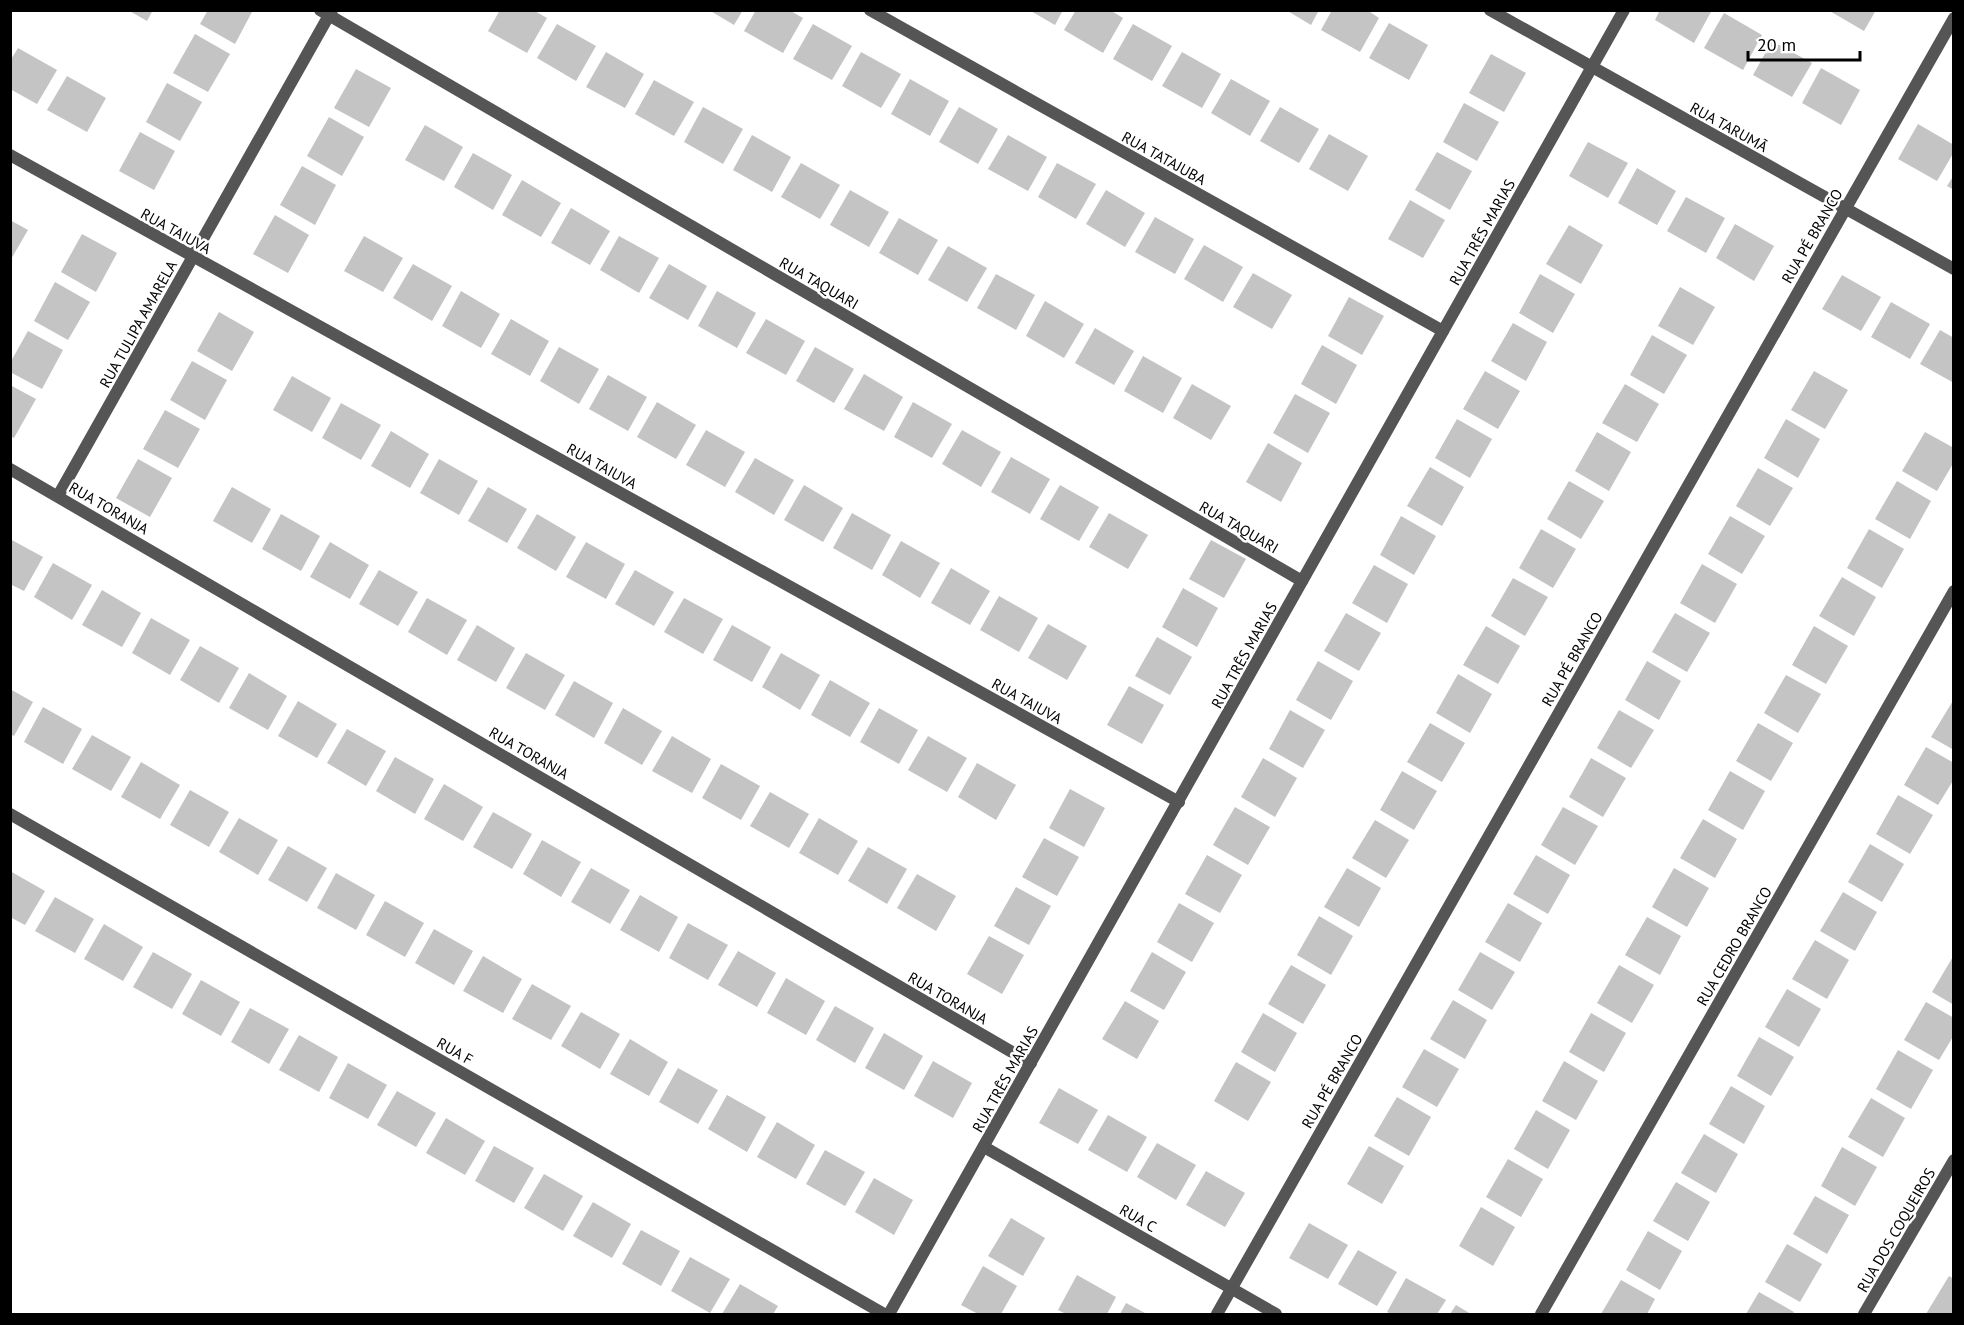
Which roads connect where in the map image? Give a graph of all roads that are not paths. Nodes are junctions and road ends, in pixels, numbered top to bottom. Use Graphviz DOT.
graph roads {
  1 [pos="870,10"];
  2 [pos="1490,10"];
  3 [pos="1624,10"];
  4 [pos="327,12"];
  5 [pos="1953,18"];
  6 [pos="1592,68"];
  7 [pos="10,155"];
  8 [pos="1845,209"];
  9 [pos="193,257"];
  10 [pos="1953,269"];
  11 [pos="1443,331"];
  12 [pos="10,469"];
  13 [pos="58,496"];
  14 [pos="1302,581"];
  15 [pos="1953,591"];
  16 [pos="1179,802"];
  17 [pos="10,814"];
  18 [pos="1031,1063"];
  19 [pos="984,1147"];
  20 [pos="1953,1160"];
  21 [pos="1231,1289"];
  22 [pos="885,1314"];
  23 [pos="890,1314"];
  24 [pos="1217,1314"];
  25 [pos="1276,1314"];
  26 [pos="1541,1314"];
  27 [pos="1864,1314"];
  1 -- 11 [label="street, RUA TATAJUBA"];
  2 -- 6 [label="street, RUA TARUMÃ"];
  3 -- 6 [label="street, RUA TRÊS MARIAS"];
  4 -- 9 [label="street, RUA TULIPA AMARELA"];
  4 -- 14 [label="street, RUA TAQUARI"];
  5 -- 8 [label="street, RUA PÉ BRANCO"];
  6 -- 8 [label="street, RUA TARUMÃ"];
  6 -- 11 [label="street, RUA TRÊS MARIAS"];
  7 -- 9 [label="street, RUA TAIUVA"];
  8 -- 10 [label="street, RUA TARUMÃ"];
  8 -- 21 [label="street, RUA PÉ BRANCO"];
  9 -- 13 [label="street, RUA TULIPA AMARELA"];
  9 -- 16 [label="street, RUA TAIUVA"];
  11 -- 14 [label="street, RUA TRÊS MARIAS"];
  12 -- 13 [label="street, RUA TORANJA"];
  13 -- 18 [label="street, RUA TORANJA"];
  14 -- 16 [label="street, RUA TRÊS MARIAS"];
  15 -- 26 [label="street, RUA CEDRO BRANCO"];
  16 -- 18 [label="street, RUA TRÊS MARIAS"];
  17 -- 22 [label="street, RUA F"];
  18 -- 19 [label="street, RUA TRÊS MARIAS"];
  19 -- 21 [label="street, RUA C"];
  19 -- 23 [label="street, RUA TRÊS MARIAS"];
  20 -- 27 [label="street, RUA DOS COQUEIROS"];
  21 -- 24 [label="street, RUA PÉ BRANCO"];
  21 -- 25 [label="street, RUA C"];
}
